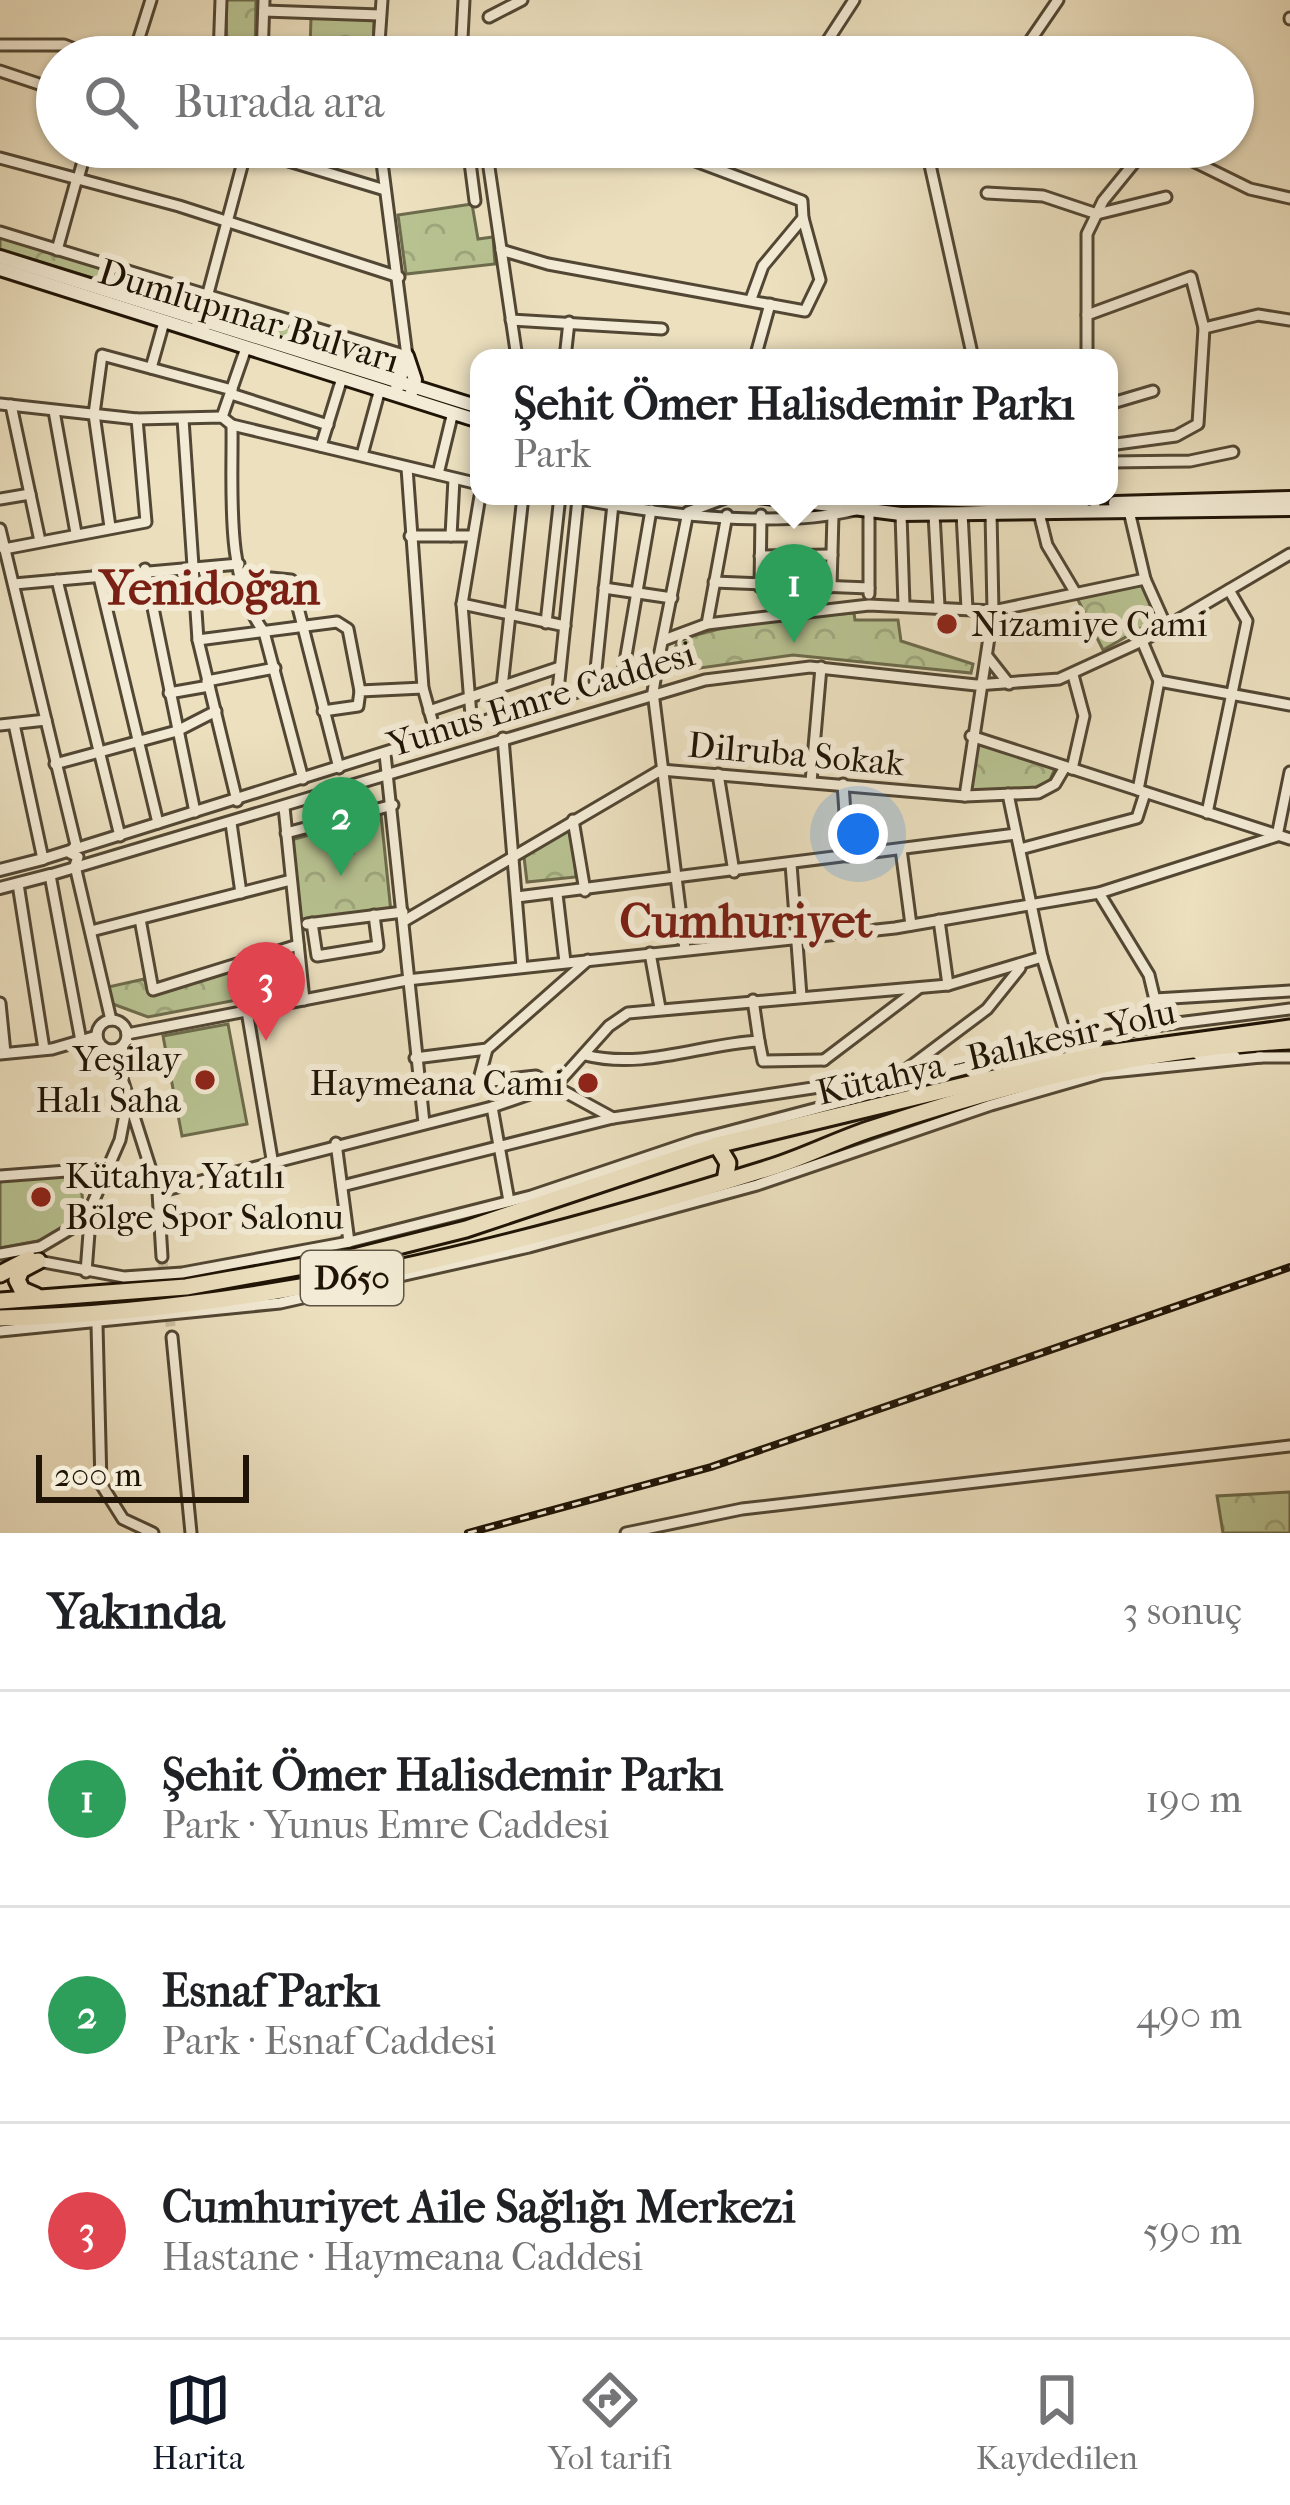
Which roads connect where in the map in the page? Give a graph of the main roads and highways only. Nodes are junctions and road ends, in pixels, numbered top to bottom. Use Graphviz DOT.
graph roads {
  1 [pos="0,257"];
  2 [pos="0,269"];
  3 [pos="396,388"];
  4 [pos="412,393"];
  5 [pos="470,404"];
  6 [pos="470,418"];
  7 [pos="1290,498"];
  8 [pos="1118,500"];
  9 [pos="902,505"];
  10 [pos="863,506"];
  11 [pos="1290,509"];
  12 [pos="1290,1028"];
  13 [pos="1290,1041"];
  14 [pos="717,1145"];
  15 [pos="691,1153"];
  16 [pos="725,1181"];
  17 [pos="696,1189"];
  18 [pos="0,1274"];
  19 [pos="52,1299"];
  20 [pos="0,1301"];
  21 [pos="0,1318"];
  1 -- 3 [label="main road, Dumlupınar Bulvarı"];
  2 -- 3 [label="main road, Dumlupınar Bulvarı"];
  3 -- 4 [label="main road, Dumlupınar Bulvarı"];
  3 -- 4 [label="main road"];
  4 -- 5 [label="main road, Dumlupınar Bulvarı"];
  4 -- 6 [label="main road, Dumlupınar Bulvarı"];
  7 -- 8 [label="main road"];
  9 -- 10 [label="main road"];
  10 -- 11 [label="main road"];
  12 -- 14 [label="highway, Kütahya - Balıkesir Yolu"];
  13 -- 16 [label="highway, Kütahya - Balıkesir Yolu"];
  14 -- 15 [label="highway, Kütahya - Balıkesir Yolu"];
  14 -- 16 [label="highway"];
  15 -- 17 [label="highway"];
  15 -- 19 [label="highway, Kütahya - Balıkesir Yolu / D650"];
  16 -- 17 [label="highway, Kütahya - Balıkesir Yolu"];
  17 -- 21 [label="highway, Kütahya - Balıkesir Yolu / D650"];
  18 -- 19 [label="highway"];
  19 -- 20 [label="highway, Kütahya - Balıkesir Yolu / D650"];
}
